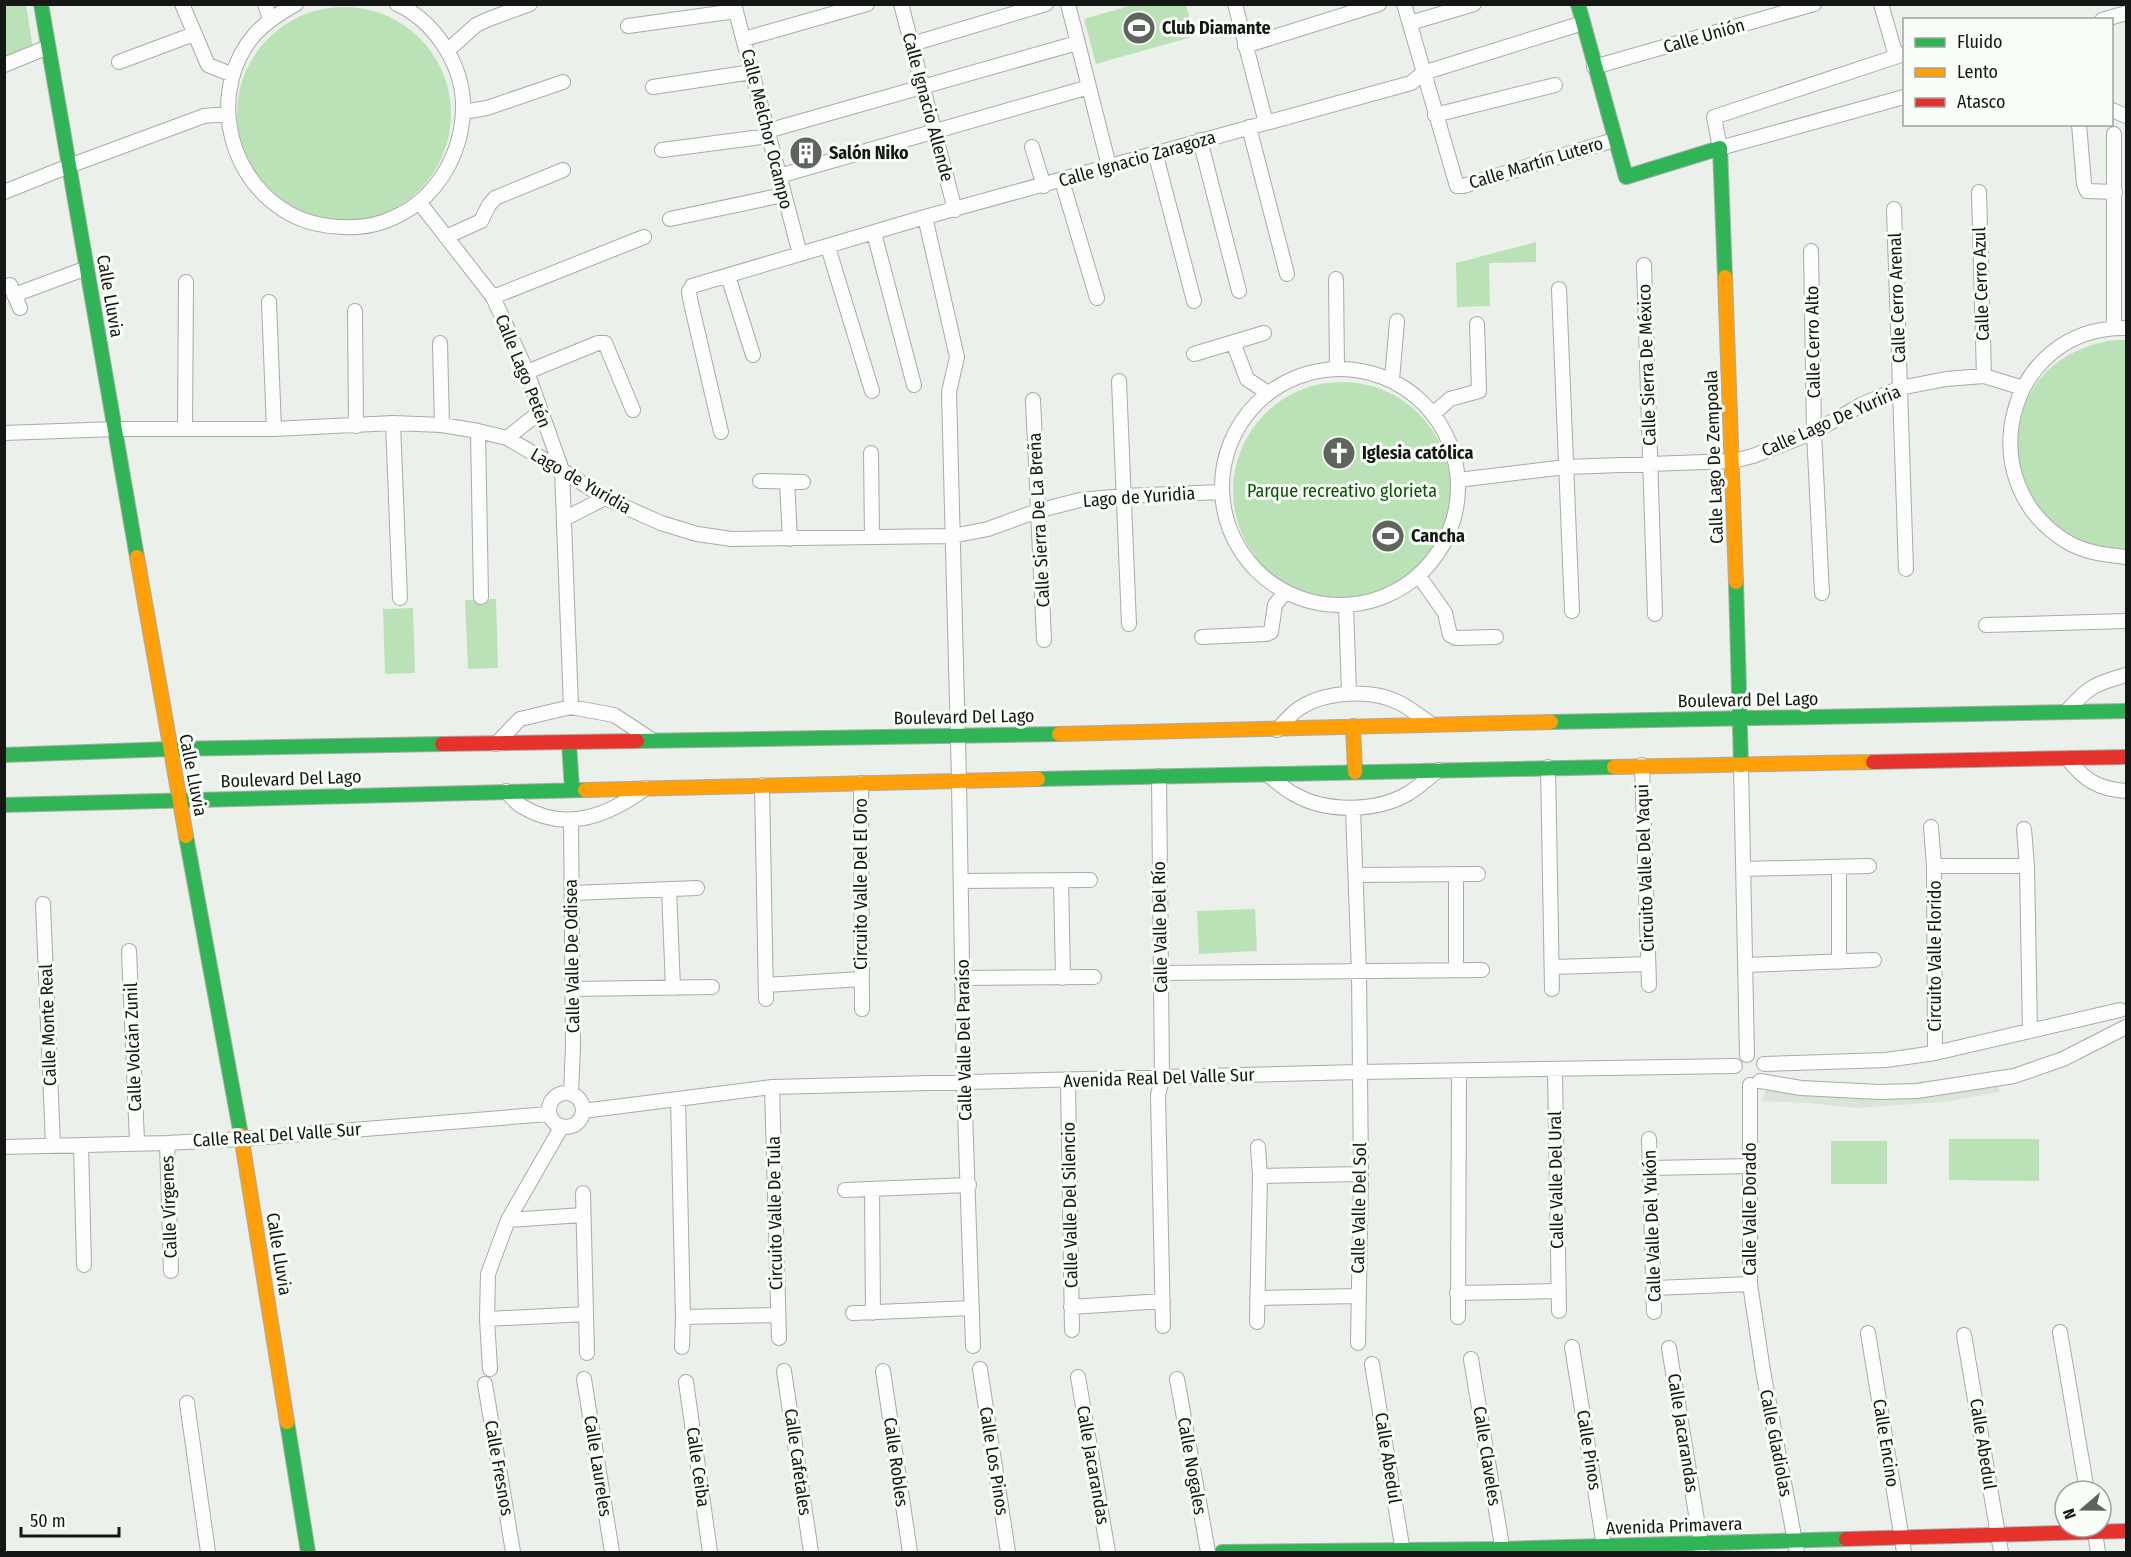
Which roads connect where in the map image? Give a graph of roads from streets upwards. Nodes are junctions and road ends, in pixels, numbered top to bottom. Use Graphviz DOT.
graph roads {
  1 [pos="40,4"];
  2 [pos="182,4"];
  3 [pos="265,4"];
  4 [pos="296,4"];
  5 [pos="397,4"];
  6 [pos="530,4"];
  7 [pos="867,4"];
  8 [pos="901,4"];
  9 [pos="1047,4"];
  10 [pos="1068,4"];
  11 [pos="1235,4"];
  12 [pos="1378,4"];
  13 [pos="1404,4"];
  14 [pos="1474,4"];
  15 [pos="1578,4"];
  16 [pos="1814,4"];
  17 [pos="1881,4"];
  18 [pos="735,8"];
  19 [pos="2127,14"];
  20 [pos="2110,18"];
  21 [pos="270,19"];
  22 [pos="1410,23"];
  23 [pos="1583,23"];
  24 [pos="628,26"];
  25 [pos="194,34"];
  26 [pos="744,39"];
  27 [pos="1077,43"];
  28 [pos="912,44"];
  29 [pos="1245,46"];
  30 [pos="48,47"];
  31 [pos="447,51"];
  32 [pos="1900,55"];
  33 [pos="119,62"];
  34 [pos="4,65"];
  35 [pos="1594,67"];
  36 [pos="752,72"];
  37 [pos="1423,73"];
  38 [pos="233,75"];
  39 [pos="563,82"];
  40 [pos="1555,85"];
  41 [pos="923,86"];
  42 [pos="653,87"];
  43 [pos="1089,87"];
  44 [pos="1903,98"];
  45 [pos="2113,110"];
  46 [pos="463,112"];
  47 [pos="228,114"];
  48 [pos="1436,115"];
  49 [pos="2127,116"];
  50 [pos="1266,123"];
  51 [pos="2079,126"];
  52 [pos="1249,128"];
  53 [pos="934,130"];
  54 [pos="768,134"];
  55 [pos="1200,140"];
  56 [pos="1614,140"];
  57 [pos="2118,143"];
  58 [pos="1032,147"];
  59 [pos="1720,148"];
  60 [pos="662,150"];
  61 [pos="1155,153"];
  62 [pos="69,165"];
  63 [pos="1109,166"];
  64 [pos="563,170"];
  65 [pos="779,176"];
  66 [pos="1062,181"];
  67 [pos="1044,186"];
  68 [pos="4,192"];
  69 [pos="1979,192"];
  70 [pos="2115,192"];
  71 [pos="783,195"];
  72 [pos="419,202"];
  73 [pos="1894,208"];
  74 [pos="955,210"];
  75 [pos="924,218"];
  76 [pos="670,219"];
  77 [pos="874,233"];
  78 [pos="446,237"];
  79 [pos="644,237"];
  80 [pos="828,247"];
  81 [pos="1811,251"];
  82 [pos="800,254"];
  83 [pos="1644,265"];
  84 [pos="87,268"];
  85 [pos="1287,274"];
  86 [pos="728,276"];
  87 [pos="1336,279"];
  88 [pos="186,282"];
  89 [pos="1559,289"];
  90 [pos="1239,291"];
  91 [pos="15,296"];
  92 [pos="493,297"];
  93 [pos="1097,298"];
  94 [pos="269,302"];
  95 [pos="1194,302"];
  96 [pos="355,311"];
  97 [pos="1397,321"];
  98 [pos="1478,324"];
  99 [pos="2120,328"];
  100 [pos="1264,333"];
  101 [pos="1233,342"];
  102 [pos="440,343"];
  103 [pos="1194,354"];
  104 [pos="753,355"];
  105 [pos="1336,368"];
  106 [pos="527,372"];
  107 [pos="1984,376"];
  108 [pos="1392,380"];
  109 [pos="1119,381"];
  110 [pos="914,384"];
  111 [pos="1900,388"];
  112 [pos="2023,388"];
  113 [pos="872,392"];
  114 [pos="1268,393"];
  115 [pos="1034,400"];
  116 [pos="633,410"];
  117 [pos="541,411"];
  118 [pos="1433,414"];
  119 [pos="393,423"];
  120 [pos="442,425"];
  121 [pos="356,426"];
  122 [pos="185,428"];
  123 [pos="116,429"];
  124 [pos="274,429"];
  125 [pos="478,431"];
  126 [pos="721,432"];
  127 [pos="1814,432"];
  128 [pos="4,433"];
  129 [pos="507,438"];
  130 [pos="871,453"];
  131 [pos="1733,461"];
  132 [pos="1651,465"];
  133 [pos="1566,467"];
  134 [pos="562,470"];
  135 [pos="1458,480"];
  136 [pos="760,481"];
  137 [pos="787,482"];
  138 [pos="803,482"];
  139 [pos="1222,492"];
  140 [pos="1123,496"];
  141 [pos="605,498"];
  142 [pos="1037,511"];
  143 [pos="564,519"];
  144 [pos="872,536"];
  145 [pos="952,536"];
  146 [pos="790,539"];
  147 [pos="2127,557"];
  148 [pos="1906,569"];
  149 [pos="1419,576"];
  150 [pos="1285,592"];
  151 [pos="1822,593"];
  152 [pos="481,597"];
  153 [pos="400,598"];
  154 [pos="1346,606"];
  155 [pos="1572,611"];
  156 [pos="1655,614"];
  157 [pos="2127,621"];
  158 [pos="1129,624"];
  159 [pos="1986,625"];
  160 [pos="1202,637"];
  161 [pos="1496,637"];
  162 [pos="1044,640"];
  163 [pos="2127,675"];
  164 [pos="1349,692"];
  165 [pos="571,707"];
  166 [pos="2127,711"];
  167 [pos="2066,712"];
  168 [pos="1740,719"];
  169 [pos="1431,724"];
  170 [pos="1353,726"];
  171 [pos="1277,730"];
  172 [pos="958,734"];
  173 [pos="652,740"];
  174 [pos="568,743"];
  175 [pos="496,744"];
  176 [pos="170,749"];
  177 [pos="4,755"];
  178 [pos="2127,757"];
  179 [pos="2067,758"];
  180 [pos="1642,765"];
  181 [pos="1741,765"];
  182 [pos="1548,767"];
  183 [pos="1439,770"];
  184 [pos="1355,772"];
  185 [pos="1268,775"];
  186 [pos="1159,776"];
  187 [pos="960,782"];
  188 [pos="861,783"];
  189 [pos="762,785"];
  190 [pos="647,788"];
  191 [pos="572,789"];
  192 [pos="506,791"];
  193 [pos="2127,791"];
  194 [pos="180,800"];
  195 [pos="4,805"];
  196 [pos="1353,809"];
  197 [pos="571,820"];
  198 [pos="1931,827"];
  199 [pos="2024,829"];
  200 [pos="1869,866"];
  201 [pos="1934,866"];
  202 [pos="2027,866"];
  203 [pos="1839,868"];
  204 [pos="1743,869"];
  205 [pos="1456,874"];
  206 [pos="1478,874"];
  207 [pos="1357,875"];
  208 [pos="1061,880"];
  209 [pos="1090,880"];
  210 [pos="962,881"];
  211 [pos="697,888"];
  212 [pos="669,889"];
  213 [pos="572,893"];
  214 [pos="44,904"];
  215 [pos="129,951"];
  216 [pos="1874,960"];
  217 [pos="1839,962"];
  218 [pos="1648,964"];
  219 [pos="1745,965"];
  220 [pos="1553,967"];
  221 [pos="1456,970"];
  222 [pos="1482,970"];
  223 [pos="1359,972"];
  224 [pos="1161,973"];
  225 [pos="1094,977"];
  226 [pos="962,978"];
  227 [pos="1064,978"];
  228 [pos="861,979"];
  229 [pos="1649,984"];
  230 [pos="712,987"];
  231 [pos="673,988"];
  232 [pos="573,989"];
  233 [pos="1552,989"];
  234 [pos="2123,1004"];
  235 [pos="862,1009"];
  236 [pos="2127,1026"];
  237 [pos="2030,1031"];
  238 [pos="1935,1053"];
  239 [pos="1747,1055"];
  240 [pos="1764,1064"];
  241 [pos="1735,1066"];
  242 [pos="1555,1070"];
  243 [pos="1359,1072"];
  244 [pos="1459,1072"];
  245 [pos="1162,1079"];
  246 [pos="1068,1081"];
  247 [pos="964,1083"];
  248 [pos="1755,1083"];
  249 [pos="772,1087"];
  250 [pos="571,1093"];
  251 [pos="678,1099"];
  252 [pos="583,1111"];
  253 [pos="549,1114"];
  254 [pos="562,1126"];
  255 [pos="242,1139"];
  256 [pos="1649,1139"];
  257 [pos="137,1142"];
  258 [pos="166,1143"];
  259 [pos="81,1144"];
  260 [pos="52,1145"];
  261 [pos="4,1147"];
  262 [pos="1258,1147"];
  263 [pos="1751,1166"];
  264 [pos="1651,1168"];
  265 [pos="1361,1174"];
  266 [pos="1260,1176"];
  267 [pos="969,1185"];
  268 [pos="872,1189"];
  269 [pos="845,1190"];
  270 [pos="583,1193"];
  271 [pos="583,1215"];
  272 [pos="507,1220"];
  273 [pos="84,1265"];
  274 [pos="171,1271"];
  275 [pos="1750,1284"];
  276 [pos="1655,1288"];
  277 [pos="1558,1291"];
  278 [pos="1457,1293"];
  279 [pos="1358,1296"];
  280 [pos="1257,1298"];
  281 [pos="1163,1301"];
  282 [pos="1071,1307"];
  283 [pos="972,1308"];
  284 [pos="1559,1311"];
  285 [pos="1654,1312"];
  286 [pos="853,1313"];
  287 [pos="873,1313"];
  288 [pos="586,1314"];
  289 [pos="778,1315"];
  290 [pos="683,1317"];
  291 [pos="1458,1317"];
  292 [pos="487,1319"];
  293 [pos="1257,1322"];
  294 [pos="1163,1326"];
  295 [pos="1072,1330"];
  296 [pos="2060,1332"];
  297 [pos="1756,1333"];
  298 [pos="1868,1333"];
  299 [pos="1964,1335"];
  300 [pos="779,1338"];
  301 [pos="1358,1343"];
  302 [pos="973,1346"];
  303 [pos="681,1347"];
  304 [pos="1572,1347"];
  305 [pos="1669,1348"];
  306 [pos="587,1353"];
  307 [pos="1471,1359"];
  308 [pos="1372,1364"];
  309 [pos="490,1369"];
  310 [pos="980,1369"];
  311 [pos="784,1371"];
  312 [pos="883,1371"];
  313 [pos="1078,1377"];
  314 [pos="584,1379"];
  315 [pos="1177,1379"];
  316 [pos="686,1382"];
  317 [pos="484,1384"];
  318 [pos="187,1403"];
  319 [pos="2085,1479"];
  320 [pos="2053,1531"];
  321 [pos="1998,1534"];
  322 [pos="1901,1537"];
  323 [pos="1796,1546"];
  324 [pos="1701,1548"];
  325 [pos="1605,1549"];
  326 [pos="1403,1551"];
  327 [pos="1503,1551"];
  328 [pos="208,1552"];
  329 [pos="308,1552"];
  330 [pos="513,1552"];
  331 [pos="612,1552"];
  332 [pos="710,1552"];
  333 [pos="811,1552"];
  334 [pos="910,1552"];
  335 [pos="1008,1552"];
  336 [pos="1108,1552"];
  337 [pos="1208,1552"];
  338 [pos="1222,1552"];
  339 [pos="1314,1552"];
  340 [pos="1904,1552"];
  341 [pos="2001,1552"];
  1 -- 30 [label="street, Calle Lluvia"];
  2 -- 25 [label="street"];
  3 -- 21 [label="street"];
  4 -- 21 [label="street"];
  5 -- 31 [label="street"];
  6 -- 31 [label="street"];
  7 -- 26 [label="street"];
  8 -- 28 [label="street, Calle Ignacio Allende"];
  9 -- 28 [label="street"];
  10 -- 27 [label="street"];
  11 -- 29 [label="street"];
  12 -- 29 [label="street"];
  13 -- 22 [label="street"];
  14 -- 22 [label="street"];
  15 -- 23 [label="street"];
  16 -- 35 [label="street, Calle Unión"];
  17 -- 32 [label="street"];
  18 -- 24 [label="street"];
  18 -- 26 [label="street, Calle Melchor Ocampo"];
  19 -- 20 [label="street"];
  21 -- 38 [label="street"];
  22 -- 37 [label="street"];
  23 -- 35 [label="street"];
  23 -- 37 [label="street, Calle Ignacio Zaragoza"];
  25 -- 33 [label="street"];
  25 -- 38 [label="street"];
  26 -- 36 [label="street, Calle Melchor Ocampo"];
  27 -- 41 [label="street"];
  27 -- 43 [label="street"];
  28 -- 41 [label="street, Calle Ignacio Allende"];
  29 -- 50 [label="street"];
  30 -- 34 [label="street"];
  30 -- 62 [label="street, Calle Lluvia"];
  31 -- 46 [label="street"];
  32 -- 59 [label="street"];
  35 -- 56 [label="street"];
  36 -- 42 [label="street"];
  36 -- 54 [label="street, Calle Melchor Ocampo"];
  37 -- 48 [label="street"];
  37 -- 50 [label="street, Calle Ignacio Zaragoza"];
  38 -- 47 [label="street"];
  39 -- 46 [label="street"];
  40 -- 48 [label="street"];
  41 -- 53 [label="street, Calle Ignacio Allende"];
  41 -- 54 [label="street"];
  43 -- 53 [label="street"];
  43 -- 63 [label="street"];
  44 -- 59 [label="street"];
  45 -- 49 [label="street"];
  46 -- 72 [label="street"];
  47 -- 62 [label="street"];
  47 -- 72 [label="street"];
  48 -- 56 [label="street, Calle Martín Lutero"];
  50 -- 52 [label="street, Calle Ignacio Zaragoza"];
  51 -- 70 [label="street"];
  52 -- 55 [label="street, Calle Ignacio Zaragoza"];
  52 -- 85 [label="street"];
  53 -- 65 [label="street"];
  53 -- 74 [label="street, Calle Ignacio Allende"];
  54 -- 60 [label="street"];
  54 -- 65 [label="street, Calle Melchor Ocampo"];
  55 -- 61 [label="street, Calle Ignacio Zaragoza"];
  55 -- 90 [label="street"];
  56 -- 59 [label="street"];
  57 -- 70 [label="street"];
  58 -- 67 [label="street"];
  59 -- 131 [label="street, Calle Lago De Zempoala"];
  61 -- 63 [label="street, Calle Ignacio Zaragoza"];
  61 -- 95 [label="street"];
  62 -- 68 [label="street"];
  62 -- 84 [label="street, Calle Lluvia"];
  63 -- 66 [label="street, Calle Ignacio Zaragoza"];
  64 -- 78 [label="street"];
  65 -- 71 [label="street, Calle Melchor Ocampo"];
  66 -- 67 [label="street, Calle Ignacio Zaragoza"];
  66 -- 93 [label="street"];
  67 -- 74 [label="street, Calle Ignacio Zaragoza"];
  69 -- 107 [label="street, Calle Cerro Azul"];
  70 -- 99 [label="street"];
  71 -- 76 [label="street"];
  71 -- 82 [label="street, Calle Melchor Ocampo"];
  72 -- 78 [label="street, Calle Lago Petén"];
  73 -- 111 [label="street, Calle Cerro Arenal"];
  74 -- 75 [label="street, Calle Ignacio Zaragoza"];
  75 -- 77 [label="street, Calle Ignacio Zaragoza"];
  75 -- 145 [label="street, Calle Valle Del Paraíso"];
  77 -- 80 [label="street, Calle Ignacio Zaragoza"];
  77 -- 110 [label="street"];
  78 -- 92 [label="street, Calle Lago Petén"];
  79 -- 92 [label="street"];
  80 -- 82 [label="street, Calle Ignacio Zaragoza"];
  80 -- 113 [label="street"];
  81 -- 127 [label="street, Calle Cerro Alto"];
  82 -- 86 [label="street, Calle Ignacio Zaragoza"];
  83 -- 132 [label="street, Calle Sierra De México"];
  84 -- 91 [label="street"];
  84 -- 123 [label="street, Calle Lluvia"];
  86 -- 104 [label="street"];
  86 -- 126 [label="street, Calle Ignacio Zaragoza"];
  87 -- 105 [label="street"];
  88 -- 122 [label="street"];
  89 -- 133 [label="street"];
  92 -- 106 [label="street, Calle Lago Petén"];
  94 -- 124 [label="street"];
  96 -- 121 [label="street"];
  97 -- 108 [label="street"];
  98 -- 118 [label="street"];
  99 -- 112 [label="street"];
  100 -- 101 [label="street"];
  101 -- 103 [label="street"];
  101 -- 114 [label="street"];
  102 -- 120 [label="street"];
  105 -- 108 [label="street"];
  105 -- 114 [label="street"];
  106 -- 116 [label="street"];
  106 -- 117 [label="street, Calle Lago Petén"];
  107 -- 111 [label="street, Calle Lago De Yuriria"];
  107 -- 112 [label="street, Calle Lago De Yuriria"];
  108 -- 118 [label="street"];
  109 -- 140 [label="street"];
  111 -- 127 [label="street, Calle Lago De Yuriria"];
  111 -- 148 [label="street, Calle Cerro Arenal"];
  112 -- 147 [label="street"];
  114 -- 139 [label="street"];
  115 -- 142 [label="street, Calle Sierra De La Breña"];
  117 -- 129 [label="street"];
  117 -- 134 [label="street, Calle Lago Petén"];
  118 -- 135 [label="street"];
  119 -- 120 [label="street, Lago de Yuridia"];
  119 -- 121 [label="street, Lago de Yuridia"];
  119 -- 153 [label="street"];
  120 -- 125 [label="street, Lago de Yuridia"];
  121 -- 124 [label="street, Lago de Yuridia"];
  122 -- 123 [label="street, Lago de Yuridia"];
  122 -- 124 [label="street, Lago de Yuridia"];
  123 -- 128 [label="street, Lago de Yuridia"];
  123 -- 176 [label="street, Calle Lluvia"];
  125 -- 129 [label="street, Lago de Yuridia"];
  125 -- 152 [label="street"];
  127 -- 131 [label="street, Calle Lago De Yuriria"];
  127 -- 151 [label="street, Calle Cerro Alto"];
  129 -- 134 [label="street, Lago de Yuridia"];
  130 -- 144 [label="street"];
  131 -- 132 [label="street, Calle Lago De Yuriria"];
  131 -- 168 [label="street, Calle Lago De Zempoala"];
  132 -- 133 [label="street, Calle Lago De Yuriria"];
  132 -- 156 [label="street, Calle Sierra De México"];
  133 -- 135 [label="street, Calle Lago De Yuriria"];
  133 -- 155 [label="street"];
  134 -- 141 [label="street, Lago de Yuridia"];
  134 -- 143 [label="street, Calle Lago Petén"];
  135 -- 149 [label="street"];
  136 -- 137 [label="street"];
  137 -- 138 [label="street"];
  137 -- 146 [label="street"];
  139 -- 140 [label="street, Lago de Yuridia"];
  139 -- 150 [label="street"];
  140 -- 142 [label="street, Lago de Yuridia"];
  140 -- 158 [label="street"];
  141 -- 143 [label="street"];
  141 -- 146 [label="street, Lago de Yuridia"];
  142 -- 145 [label="street, Lago de Yuridia"];
  142 -- 162 [label="street, Calle Sierra De La Breña"];
  143 -- 165 [label="street, Calle Lago Petén"];
  144 -- 145 [label="street, Lago de Yuridia"];
  144 -- 146 [label="street, Lago de Yuridia"];
  145 -- 172 [label="street, Calle Valle Del Paraíso"];
  149 -- 154 [label="street"];
  149 -- 161 [label="street"];
  150 -- 154 [label="street"];
  150 -- 160 [label="street"];
  154 -- 164 [label="street"];
  157 -- 159 [label="street"];
  163 -- 167 [label="street"];
  164 -- 169 [label="street"];
  164 -- 171 [label="street"];
  165 -- 173 [label="street"];
  165 -- 175 [label="street"];
  166 -- 167 [label="street, Boulevard Del Lago"];
  167 -- 168 [label="street, Boulevard Del Lago"];
  168 -- 169 [label="street, Boulevard Del Lago"];
  168 -- 181 [label="street, Calle Lago De Zempoala"];
  169 -- 170 [label="street, Boulevard Del Lago"];
  170 -- 171 [label="street, Boulevard Del Lago"];
  170 -- 184 [label="street"];
  171 -- 172 [label="street, Boulevard Del Lago"];
  172 -- 173 [label="street, Boulevard Del Lago"];
  172 -- 187 [label="street, Calle Valle Del Paraíso"];
  173 -- 174 [label="street, Boulevard Del Lago"];
  174 -- 175 [label="street, Boulevard Del Lago"];
  174 -- 191 [label="street"];
  175 -- 176 [label="street, Boulevard Del Lago"];
  176 -- 177 [label="street, Boulevard Del Lago"];
  176 -- 194 [label="street, Calle Lluvia"];
  178 -- 179 [label="street, Boulevard Del Lago"];
  179 -- 181 [label="street, Boulevard Del Lago"];
  179 -- 193 [label="street"];
  180 -- 181 [label="street, Boulevard Del Lago"];
  180 -- 182 [label="street, Boulevard Del Lago"];
  180 -- 218 [label="street, Circuito Valle Del Yaqui"];
  181 -- 204 [label="street"];
  182 -- 183 [label="street, Boulevard Del Lago"];
  182 -- 220 [label="street"];
  183 -- 184 [label="street, Boulevard Del Lago"];
  183 -- 196 [label="street"];
  184 -- 185 [label="street, Boulevard Del Lago"];
  185 -- 186 [label="street, Boulevard Del Lago"];
  185 -- 196 [label="street"];
  186 -- 187 [label="street, Boulevard Del Lago"];
  186 -- 224 [label="street, Calle Valle Del Río"];
  187 -- 188 [label="street, Boulevard Del Lago"];
  187 -- 210 [label="street, Calle Valle Del Paraíso"];
  188 -- 189 [label="street, Boulevard Del Lago"];
  188 -- 228 [label="street, Circuito Valle Del El Oro"];
  189 -- 190 [label="street, Boulevard Del Lago"];
  189 -- 228 [label="street, Circuito Valle Del El Oro"];
  190 -- 191 [label="street, Boulevard Del Lago"];
  190 -- 197 [label="street"];
  191 -- 192 [label="street, Boulevard Del Lago"];
  192 -- 194 [label="street, Boulevard Del Lago"];
  192 -- 197 [label="street"];
  194 -- 195 [label="street, Boulevard Del Lago"];
  194 -- 255 [label="street, Calle Lluvia"];
  196 -- 207 [label="street, Calle Valle Del Sol"];
  197 -- 213 [label="street, Calle Valle De Odisea"];
  198 -- 201 [label="street"];
  199 -- 202 [label="street"];
  200 -- 203 [label="street"];
  201 -- 202 [label="street, Circuito Valle Florido"];
  201 -- 238 [label="street, Circuito Valle Florido"];
  202 -- 237 [label="street"];
  203 -- 204 [label="street"];
  203 -- 217 [label="street"];
  204 -- 219 [label="street"];
  205 -- 206 [label="street"];
  205 -- 207 [label="street"];
  205 -- 221 [label="street"];
  207 -- 223 [label="street, Calle Valle Del Sol"];
  208 -- 209 [label="street"];
  208 -- 210 [label="street"];
  208 -- 227 [label="street"];
  210 -- 226 [label="street, Calle Valle Del Paraíso"];
  211 -- 212 [label="street"];
  212 -- 213 [label="street"];
  212 -- 231 [label="street"];
  213 -- 232 [label="street, Calle Valle De Odisea"];
  214 -- 260 [label="street, Calle Monte Real"];
  215 -- 257 [label="street, Calle Volcán Zunil"];
  216 -- 217 [label="street"];
  217 -- 219 [label="street"];
  218 -- 220 [label="street, Circuito Valle Del Yaqui"];
  218 -- 229 [label="street"];
  219 -- 239 [label="street"];
  220 -- 233 [label="street"];
  221 -- 222 [label="street"];
  221 -- 223 [label="street"];
  223 -- 224 [label="street"];
  223 -- 243 [label="street, Calle Valle Del Sol"];
  224 -- 245 [label="street, Calle Valle Del Río"];
  225 -- 227 [label="street"];
  226 -- 227 [label="street"];
  226 -- 247 [label="street, Calle Valle Del Paraíso"];
  228 -- 235 [label="street"];
  230 -- 231 [label="street"];
  231 -- 232 [label="street"];
  232 -- 250 [label="street, Calle Valle De Odisea"];
  234 -- 236 [label="street"];
  234 -- 237 [label="street"];
  236 -- 248 [label="street"];
  237 -- 238 [label="street"];
  238 -- 240 [label="street"];
  239 -- 240 [label="street"];
  239 -- 241 [label="street"];
  240 -- 248 [label="street"];
  241 -- 242 [label="street, Avenida Real Del Valle Sur"];
  241 -- 248 [label="street"];
  242 -- 244 [label="street, Avenida Real Del Valle Sur"];
  242 -- 277 [label="street, Calle Valle Del Ural"];
  243 -- 244 [label="street, Avenida Real Del Valle Sur"];
  243 -- 245 [label="street, Avenida Real Del Valle Sur"];
  243 -- 265 [label="street, Calle Valle Del Sol"];
  244 -- 278 [label="street"];
  245 -- 246 [label="street, Avenida Real Del Valle Sur"];
  245 -- 281 [label="street"];
  246 -- 247 [label="street, Avenida Real Del Valle Sur"];
  246 -- 282 [label="street, Calle Valle Del Silencio"];
  247 -- 249 [label="street, Avenida Real Del Valle Sur"];
  247 -- 267 [label="street, Calle Valle Del Paraíso"];
  248 -- 263 [label="street, Calle Valle Dorado"];
  249 -- 251 [label="street, Avenida Real Del Valle Sur"];
  249 -- 289 [label="street, Circuito Valle De Tula"];
  250 -- 252 [label="street"];
  250 -- 253 [label="street"];
  251 -- 252 [label="street, Avenida Real Del Valle Sur"];
  251 -- 290 [label="street"];
  252 -- 254 [label="street"];
  253 -- 254 [label="street"];
  253 -- 255 [label="street, Calle Real Del Valle Sur"];
  254 -- 272 [label="street"];
  255 -- 258 [label="street, Calle Real Del Valle Sur"];
  255 -- 329 [label="street, Calle Lluvia"];
  256 -- 264 [label="street, Calle Valle Del Yukón"];
  257 -- 258 [label="street, Calle Real Del Valle Sur"];
  257 -- 259 [label="street, Calle Real Del Valle Sur"];
  258 -- 274 [label="street, Calle Vírgenes"];
  259 -- 260 [label="street, Calle Real Del Valle Sur"];
  259 -- 273 [label="street"];
  260 -- 261 [label="street, Calle Real Del Valle Sur"];
  262 -- 266 [label="street"];
  263 -- 264 [label="street"];
  263 -- 275 [label="street, Calle Valle Dorado"];
  264 -- 276 [label="street, Calle Valle Del Yukón"];
  265 -- 266 [label="street"];
  265 -- 279 [label="street, Calle Valle Del Sol"];
  266 -- 280 [label="street"];
  267 -- 268 [label="street"];
  267 -- 283 [label="street, Calle Valle Del Paraíso"];
  268 -- 269 [label="street"];
  268 -- 287 [label="street"];
  270 -- 271 [label="street"];
  271 -- 272 [label="street"];
  271 -- 288 [label="street"];
  272 -- 292 [label="street"];
  275 -- 276 [label="street"];
  275 -- 297 [label="street, Calle Valle Dorado"];
  276 -- 285 [label="street, Calle Valle Del Yukón"];
  277 -- 278 [label="street"];
  277 -- 284 [label="street, Calle Valle Del Ural"];
  278 -- 291 [label="street"];
  279 -- 280 [label="street"];
  279 -- 301 [label="street, Calle Valle Del Sol"];
  280 -- 293 [label="street"];
  281 -- 282 [label="street"];
  281 -- 294 [label="street"];
  282 -- 295 [label="street, Calle Valle Del Silencio"];
  283 -- 287 [label="street"];
  283 -- 302 [label="street, Calle Valle Del Paraíso"];
  286 -- 287 [label="street"];
  288 -- 292 [label="street"];
  288 -- 306 [label="street"];
  289 -- 290 [label="street"];
  289 -- 300 [label="street, Circuito Valle De Tula"];
  290 -- 303 [label="street"];
  292 -- 309 [label="street"];
  296 -- 319 [label="street"];
  297 -- 323 [label="street, Calle Gladiolas"];
  298 -- 322 [label="street, Calle Encino"];
  299 -- 321 [label="street, Calle Abedul"];
  304 -- 325 [label="street, Calle Pinos"];
  305 -- 324 [label="street, Calle Jacarandas"];
  307 -- 327 [label="street, Calle Claveles"];
  308 -- 326 [label="street, Calle Abedul"];
  310 -- 335 [label="street, Calle Los Pinos"];
  311 -- 333 [label="street, Calle Cafetales"];
  312 -- 334 [label="street, Calle Robles"];
  313 -- 336 [label="street, Calle Jacarandas"];
  314 -- 331 [label="street, Calle Laureles"];
  315 -- 337 [label="street, Calle Nogales"];
  316 -- 332 [label="street, Calle Ceiba"];
  317 -- 330 [label="street, Calle Fresnos"];
  318 -- 328 [label="street"];
  320 -- 321 [label="street, Avenida Primavera"];
  321 -- 322 [label="street, Avenida Primavera"];
  321 -- 341 [label="street, Calle Abedul"];
  322 -- 323 [label="street, Avenida Primavera"];
  322 -- 340 [label="street, Calle Encino"];
  323 -- 324 [label="street, Avenida Primavera"];
  324 -- 325 [label="street, Avenida Primavera"];
  325 -- 327 [label="street, Avenida Primavera"];
  326 -- 327 [label="street, Avenida Primavera"];
  326 -- 339 [label="street, Avenida Primavera"];
  338 -- 339 [label="street, Avenida Primavera"];
}
